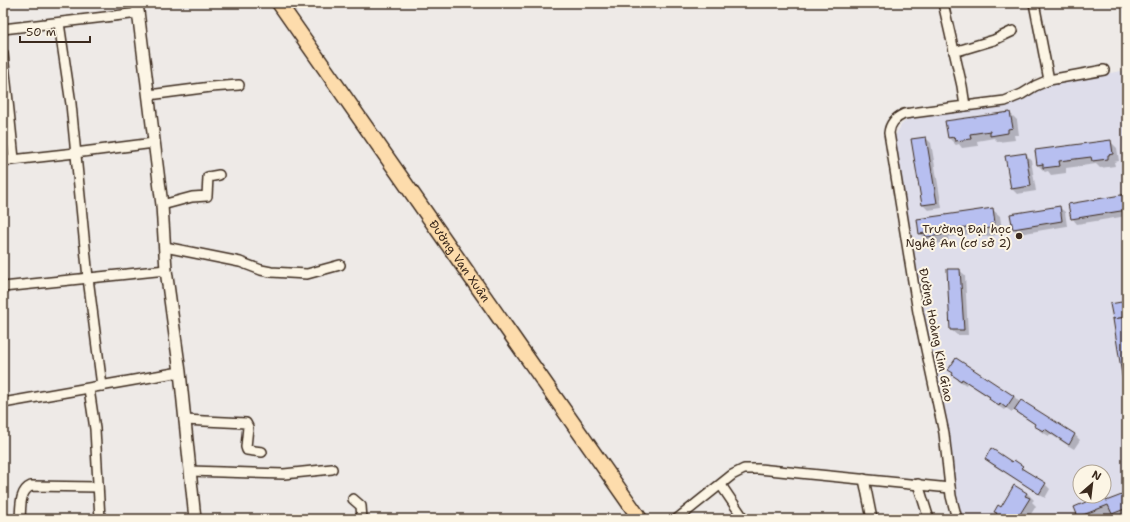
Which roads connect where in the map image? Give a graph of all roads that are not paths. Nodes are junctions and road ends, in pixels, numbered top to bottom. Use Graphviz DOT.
graph roads {
  1 [pos="279,3"];
  2 [pos="943,3"];
  3 [pos="1034,3"];
  4 [pos="138,8"];
  5 [pos="59,22"];
  6 [pos="3,29"];
  7 [pos="1012,31"];
  8 [pos="954,52"];
  9 [pos="3,54"];
  10 [pos="1104,70"];
  11 [pos="1049,80"];
  12 [pos="239,85"];
  13 [pos="149,95"];
  14 [pos="964,106"];
  15 [pos="154,143"];
  16 [pos="75,153"];
  17 [pos="14,159"];
  18 [pos="3,161"];
  19 [pos="218,175"];
  20 [pos="162,205"];
  21 [pos="165,247"];
  22 [pos="340,265"];
  23 [pos="166,270"];
  24 [pos="88,278"];
  25 [pos="3,287"];
  26 [pos="180,372"];
  27 [pos="102,386"];
  28 [pos="89,389"];
  29 [pos="3,403"];
  30 [pos="184,420"];
  31 [pos="262,452"];
  32 [pos="332,469"];
  33 [pos="190,472"];
  34 [pos="864,479"];
  35 [pos="918,484"];
  36 [pos="721,485"];
  37 [pos="98,487"];
  38 [pos="950,488"];
  39 [pos="353,499"];
  40 [pos="20,519"];
  41 [pos="100,519"];
  42 [pos="196,519"];
  43 [pos="362,519"];
  44 [pos="640,519"];
  45 [pos="677,519"];
  46 [pos="744,519"];
  47 [pos="872,519"];
  48 [pos="929,519"];
  49 [pos="957,519"];
  1 -- 44 [label="main road, Đường Vạn Xuân"];
  2 -- 8 [label="street"];
  3 -- 11 [label="street"];
  4 -- 5 [label="street"];
  4 -- 13 [label="street"];
  5 -- 6 [label="street"];
  5 -- 16 [label="street"];
  7 -- 8 [label="street"];
  8 -- 14 [label="street"];
  9 -- 17 [label="street"];
  10 -- 11 [label="street, Đường Hoàng Kim Giao"];
  11 -- 14 [label="street, Đường Hoàng Kim Giao"];
  12 -- 13 [label="street"];
  13 -- 15 [label="street"];
  14 -- 38 [label="street, Đường Hoàng Kim Giao"];
  15 -- 16 [label="street"];
  15 -- 20 [label="street"];
  16 -- 17 [label="street"];
  16 -- 24 [label="street"];
  17 -- 18 [label="street"];
  19 -- 20 [label="street"];
  20 -- 21 [label="street"];
  21 -- 22 [label="street"];
  21 -- 23 [label="street"];
  23 -- 24 [label="street"];
  23 -- 26 [label="street"];
  24 -- 25 [label="street"];
  24 -- 27 [label="street"];
  26 -- 27 [label="street"];
  26 -- 30 [label="street"];
  27 -- 28 [label="street"];
  28 -- 29 [label="street"];
  28 -- 37 [label="street"];
  30 -- 31 [label="street"];
  30 -- 33 [label="street"];
  32 -- 33 [label="street"];
  33 -- 42 [label="street"];
  34 -- 35 [label="street"];
  34 -- 36 [label="street"];
  34 -- 47 [label="street"];
  35 -- 38 [label="street"];
  35 -- 48 [label="street"];
  36 -- 45 [label="street"];
  36 -- 46 [label="street"];
  37 -- 40 [label="street"];
  37 -- 41 [label="street"];
  38 -- 49 [label="street, Đường Hoàng Kim Giao"];
  39 -- 43 [label="street"];
}
